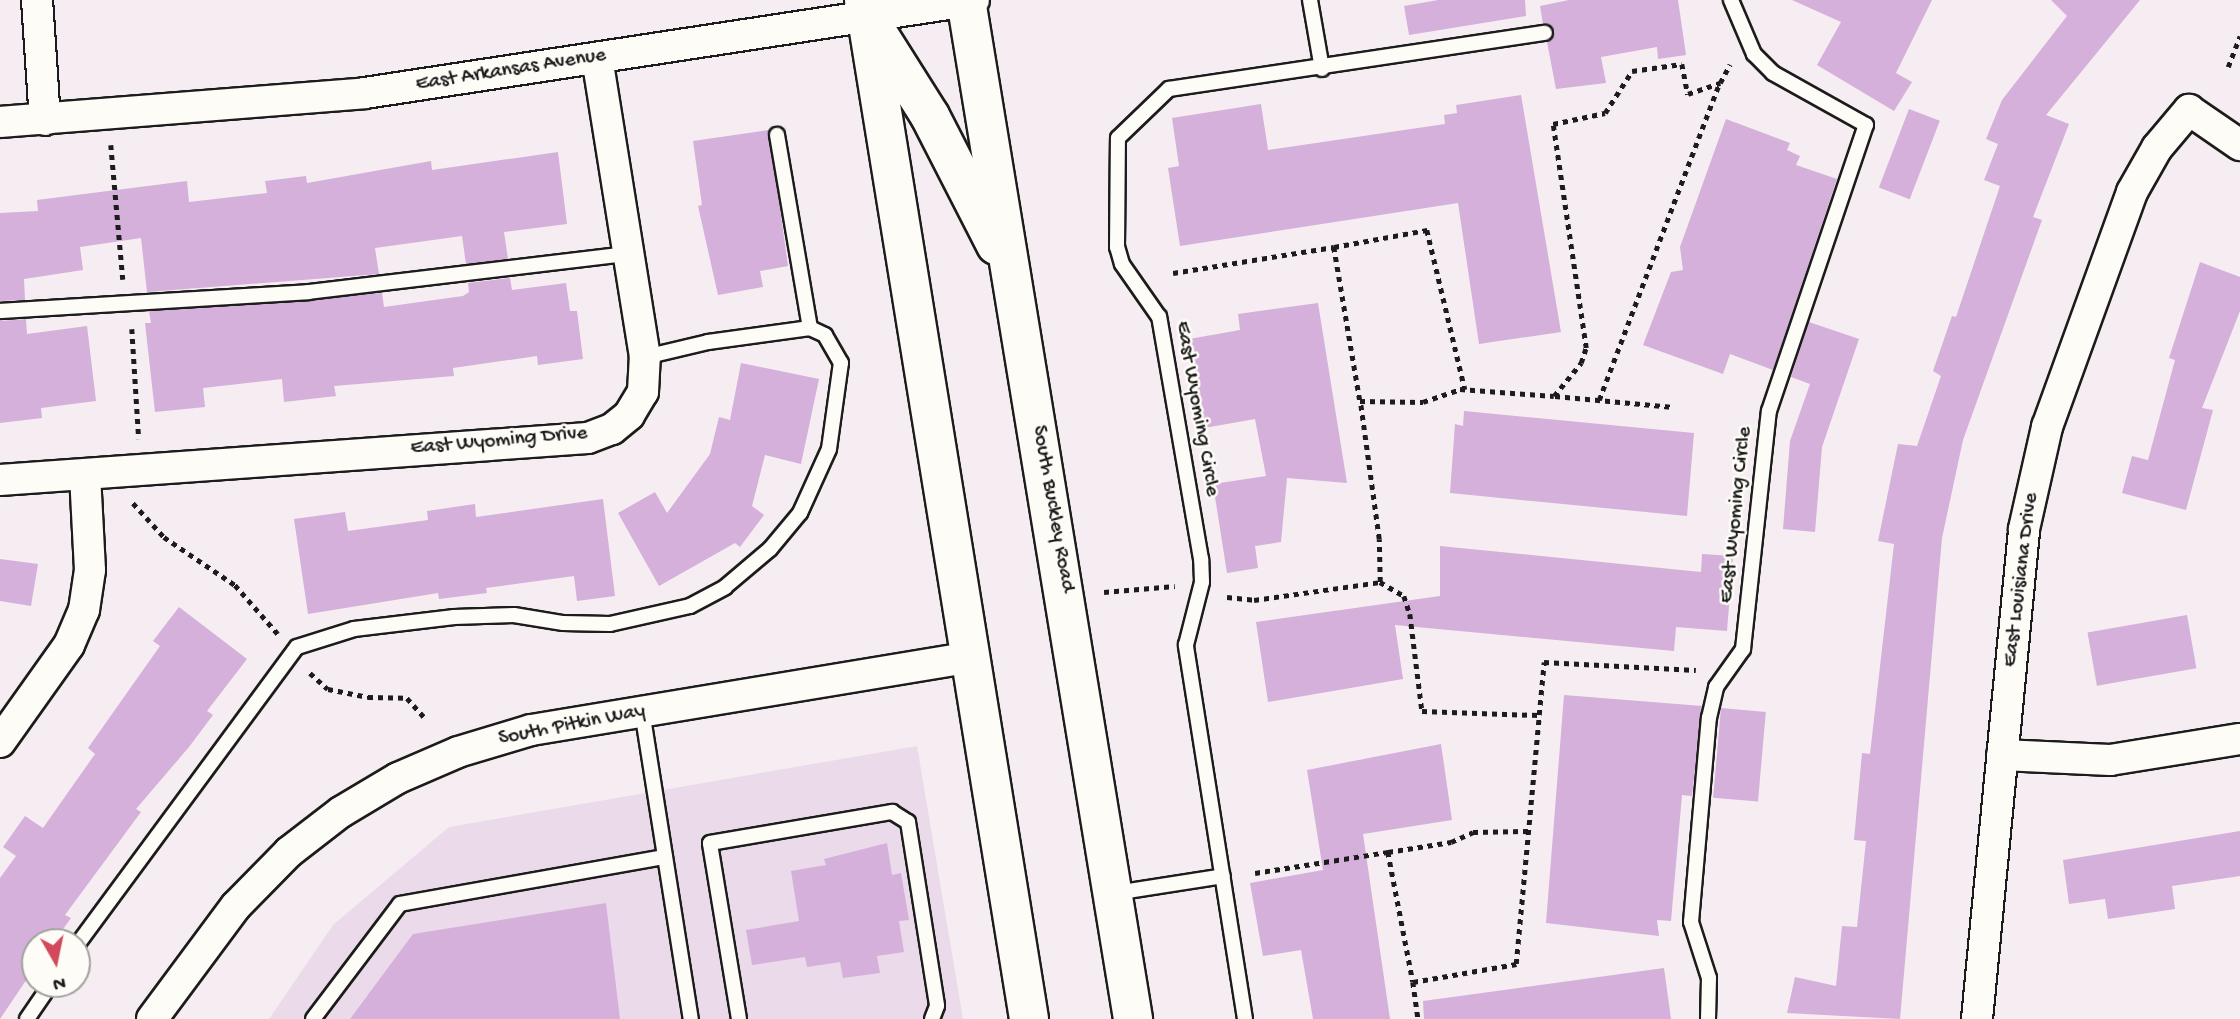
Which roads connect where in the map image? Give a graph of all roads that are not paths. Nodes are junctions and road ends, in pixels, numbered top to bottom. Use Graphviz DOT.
graph roads {
  1 [pos="37,0"];
  2 [pos="968,0"];
  3 [pos="1310,0"];
  4 [pos="1731,0"];
  5 [pos="865,8"];
  6 [pos="1545,33"];
  7 [pos="597,58"];
  8 [pos="1322,69"];
  9 [pos="45,120"];
  10 [pos="0,122"];
  11 [pos="777,135"];
  12 [pos="2240,145"];
  13 [pos="627,254"];
  14 [pos="1013,278"];
  15 [pos="0,311"];
  16 [pos="810,328"];
  17 [pos="645,357"];
  18 [pos="85,475"];
  19 [pos="0,480"];
  20 [pos="970,657"];
  21 [pos="642,711"];
  22 [pos="2240,739"];
  23 [pos="0,742"];
  24 [pos="2002,755"];
  25 [pos="666,857"];
  26 [pos="1223,876"];
  27 [pos="1114,894"];
  28 [pos="90,928"];
  29 [pos="41,998"];
  30 [pos="27,1019"];
  31 [pos="152,1019"];
  32 [pos="313,1019"];
  33 [pos="691,1019"];
  34 [pos="739,1019"];
  35 [pos="932,1019"];
  36 [pos="1029,1019"];
  37 [pos="1133,1019"];
  38 [pos="1245,1019"];
  39 [pos="1708,1019"];
  40 [pos="1977,1019"];
  1 -- 9 [label="street"];
  2 -- 5 [label="street, East Arkansas Avenue"];
  2 -- 14 [label="main road, South Buckley Road"];
  3 -- 8 [label="lane"];
  4 -- 39 [label="lane, East Wyoming Circle"];
  5 -- 7 [label="street, East Arkansas Avenue"];
  5 -- 14 [label="main road"];
  5 -- 20 [label="main road"];
  6 -- 8 [label="lane, East Wyoming Circle"];
  7 -- 9 [label="street, East Arkansas Avenue"];
  7 -- 13 [label="street, East Wyoming Drive"];
  8 -- 26 [label="lane, East Wyoming Circle"];
  9 -- 10 [label="street, East Arkansas Avenue"];
  11 -- 16 [label="lane"];
  12 -- 24 [label="street, East Louisiana Drive"];
  13 -- 15 [label="lane"];
  13 -- 17 [label="street, East Wyoming Drive"];
  14 -- 27 [label="main road, South Buckley Road"];
  16 -- 17 [label="lane"];
  16 -- 28 [label="lane"];
  17 -- 18 [label="street, East Wyoming Drive"];
  18 -- 19 [label="street, East Wyoming Drive"];
  18 -- 23 [label="street"];
  20 -- 21 [label="street, South Pitkin Way"];
  20 -- 36 [label="main road"];
  21 -- 25 [label="lane"];
  21 -- 31 [label="street, South Pitkin Way"];
  22 -- 24 [label="street"];
  24 -- 40 [label="street, East Louisiana Drive"];
  25 -- 32 [label="lane"];
  25 -- 33 [label="lane"];
  26 -- 27 [label="lane"];
  26 -- 38 [label="lane, East Wyoming Circle"];
  27 -- 37 [label="main road, South Buckley Road"];
  29 -- 30 [label="lane"];
  34 -- 35 [label="lane"];
}
